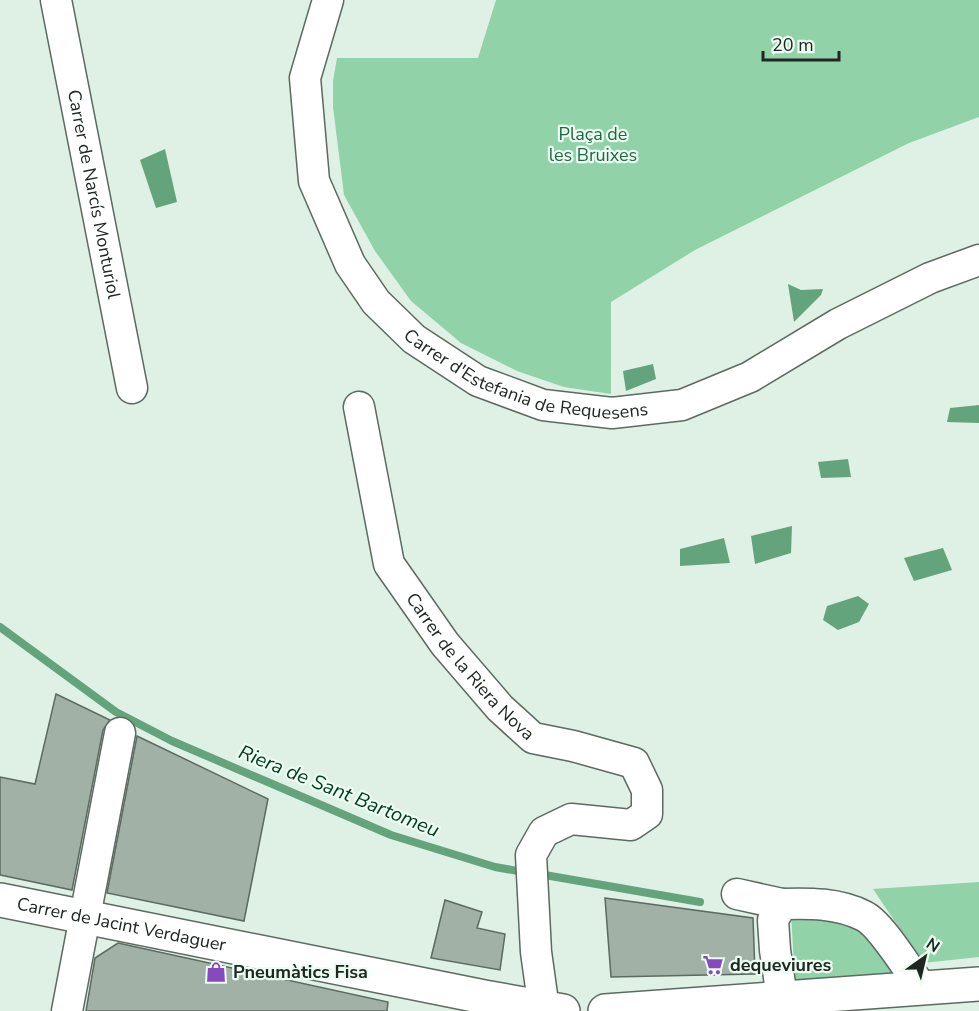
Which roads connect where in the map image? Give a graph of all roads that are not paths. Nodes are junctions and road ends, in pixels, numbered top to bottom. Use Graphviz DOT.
graph roads {
  1 [pos="56,0"];
  2 [pos="328,0"];
  3 [pos="979,260"];
  4 [pos="132,387"];
  5 [pos="359,407"];
  6 [pos="120,732"];
  7 [pos="737,894"];
  8 [pos="0,900"];
  9 [pos="782,904"];
  10 [pos="84,917"];
  11 [pos="979,984"];
  12 [pos="922,988"];
  13 [pos="775,1003"];
  14 [pos="541,1009"];
  15 [pos="66,1011"];
  16 [pos="605,1011"];
  1 -- 4 [label="street, Carrer de Narcís Monturiol"];
  2 -- 3 [label="street, Carrer d'Estefania de Requesens"];
  5 -- 14 [label="street, Carrer de la Riera Nova"];
  6 -- 10 [label="street"];
  7 -- 9 [label="street"];
  8 -- 10 [label="main road, Carrer de Jacint Verdaguer"];
  9 -- 12 [label="street"];
  9 -- 13 [label="street"];
  10 -- 14 [label="main road, Carrer de Jacint Verdaguer"];
  10 -- 15 [label="street"];
  11 -- 12 [label="main road"];
  12 -- 13 [label="main road"];
  13 -- 16 [label="main road"];
}
